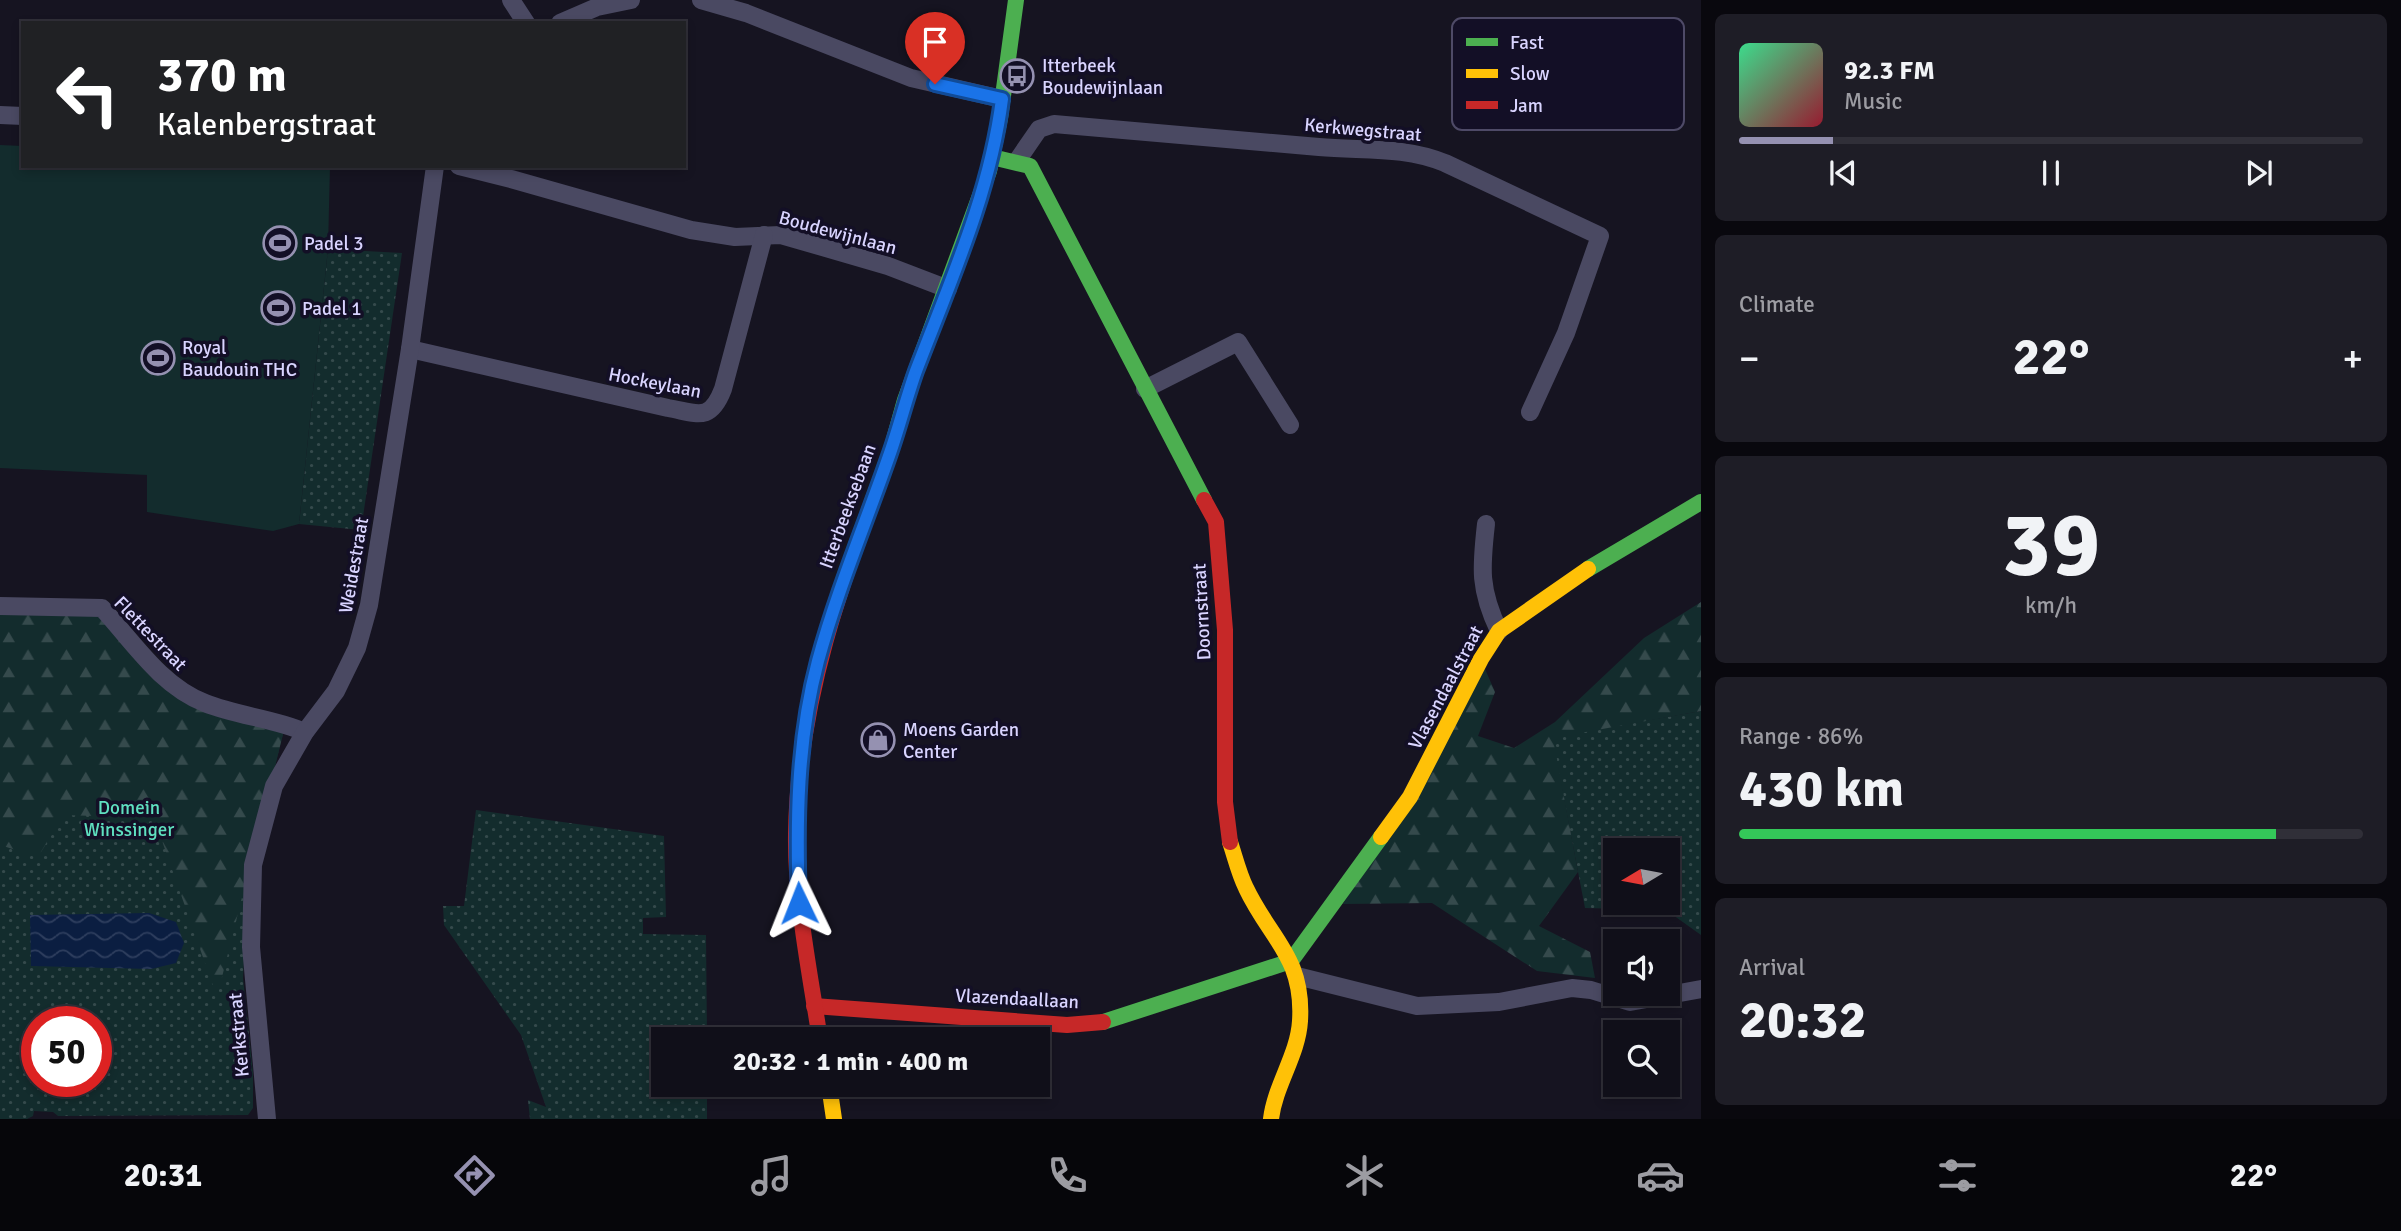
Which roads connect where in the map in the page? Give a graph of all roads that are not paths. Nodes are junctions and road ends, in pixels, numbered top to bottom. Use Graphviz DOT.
graph roads {
  1 [pos="512,0"];
  2 [pos="631,0"];
  3 [pos="701,0"];
  4 [pos="1016,0"];
  5 [pos="525,21"];
  6 [pos="565,21"];
  7 [pos="1002,99"];
  8 [pos="0,115"];
  9 [pos="21,116"];
  10 [pos="992,157"];
  11 [pos="1017,162"];
  12 [pos="435,168"];
  13 [pos="467,168"];
  14 [pos="497,168"];
  15 [pos="512,179"];
  16 [pos="764,234"];
  17 [pos="948,289"];
  18 [pos="410,349"];
  19 [pos="1145,389"];
  20 [pos="1530,412"];
  21 [pos="1290,425"];
  22 [pos="1701,502"];
  23 [pos="1486,524"];
  24 [pos="0,606"];
  25 [pos="1499,631"];
  26 [pos="305,732"];
  27 [pos="251,947"];
  28 [pos="1294,969"];
  29 [pos="1701,989"];
  30 [pos="814,1006"];
  31 [pos="818,1027"];
  32 [pos="831,1097"];
  33 [pos="267,1119"];
  34 [pos="834,1119"];
  35 [pos="1271,1119"];
  1 -- 5 [label="street"];
  2 -- 6 [label="street"];
  3 -- 7 [label="street"];
  4 -- 7 [label="street, Itterbeeksebaan"];
  7 -- 10 [label="street, Itterbeeksebaan"];
  8 -- 9 [label="street"];
  10 -- 11 [label="street"];
  10 -- 17 [label="street, Itterbeeksebaan"];
  11 -- 19 [label="street, Doornstraat"];
  11 -- 20 [label="street, Kerkwegstraat"];
  12 -- 18 [label="street, Weidestraat"];
  13 -- 15 [label="street, Boudewijnlaan"];
  14 -- 15 [label="street, Boudewijnlaan"];
  15 -- 16 [label="street, Boudewijnlaan"];
  16 -- 17 [label="street, Boudewijnlaan"];
  16 -- 18 [label="street, Hockeylaan"];
  17 -- 30 [label="street, Itterbeeksebaan"];
  18 -- 26 [label="street, Weidestraat"];
  19 -- 21 [label="street"];
  19 -- 28 [label="street, Doornstraat"];
  22 -- 25 [label="street, Vlasendaalstraat"];
  23 -- 25 [label="street"];
  24 -- 26 [label="street, Flettestraat"];
  25 -- 28 [label="street, Vlasendaalstraat"];
  26 -- 27 [label="street, Weidestraat"];
  27 -- 33 [label="street, Kerkstraat"];
  28 -- 29 [label="street"];
  28 -- 30 [label="street, Vlazendaallaan"];
  28 -- 35 [label="street, Doornstraat"];
  30 -- 31 [label="street, Itterbeeksebaan"];
  32 -- 34 [label="street"];
}
